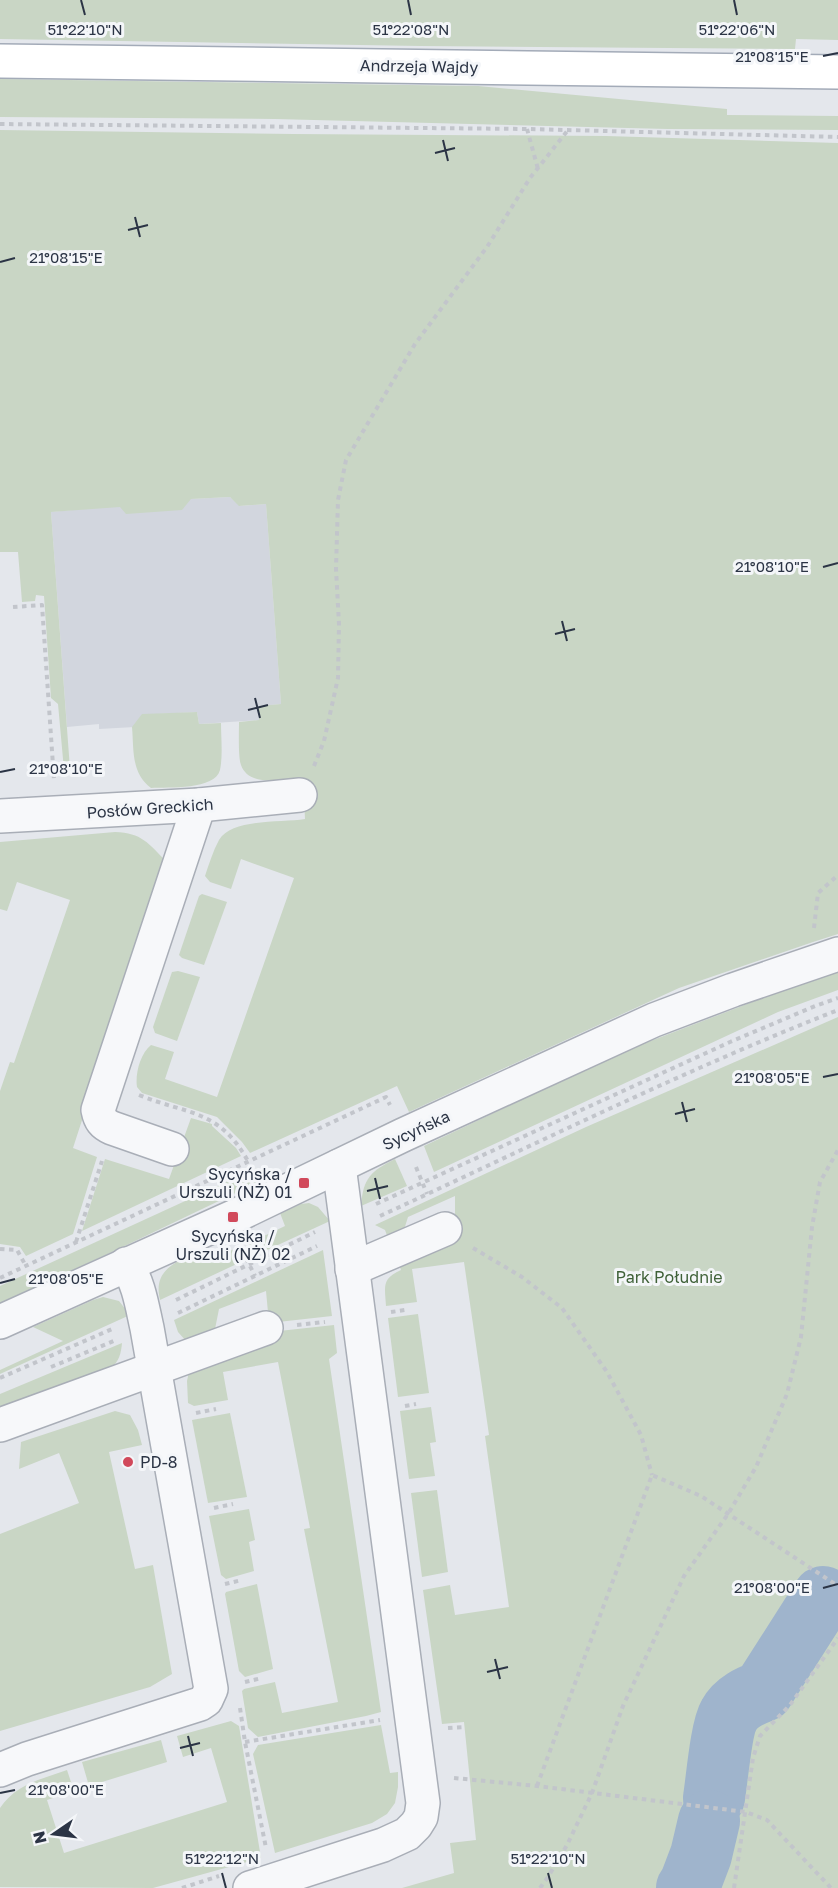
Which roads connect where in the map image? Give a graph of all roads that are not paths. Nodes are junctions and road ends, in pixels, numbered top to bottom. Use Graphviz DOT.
graph roads {
  1 [pos="0,61"];
  2 [pos="838,72"];
  3 [pos="300,795"];
  4 [pos="200,805"];
  5 [pos="0,816"];
  6 [pos="826,957"];
  7 [pos="172,1149"];
  8 [pos="339,1166"];
  9 [pos="445,1229"];
  10 [pos="126,1264"];
  11 [pos="352,1269"];
  12 [pos="0,1322"];
  13 [pos="266,1328"];
  14 [pos="154,1368"];
  15 [pos="0,1425"];
  16 [pos="0,1770"];
  17 [pos="250,1888"];
  1 -- 2 [label="main road, Andrzeja Wajdy"];
  3 -- 4 [label="street, Posłów Greckich"];
  4 -- 5 [label="street, Posłów Greckich"];
  4 -- 7 [label="street"];
  6 -- 8 [label="street, Sycyńska"];
  8 -- 10 [label="street, Sycyńska"];
  8 -- 11 [label="street"];
  9 -- 11 [label="street"];
  10 -- 12 [label="street, Sycyńska"];
  10 -- 14 [label="street"];
  11 -- 17 [label="street"];
  13 -- 14 [label="street"];
  14 -- 15 [label="street"];
  14 -- 16 [label="street"];
}
